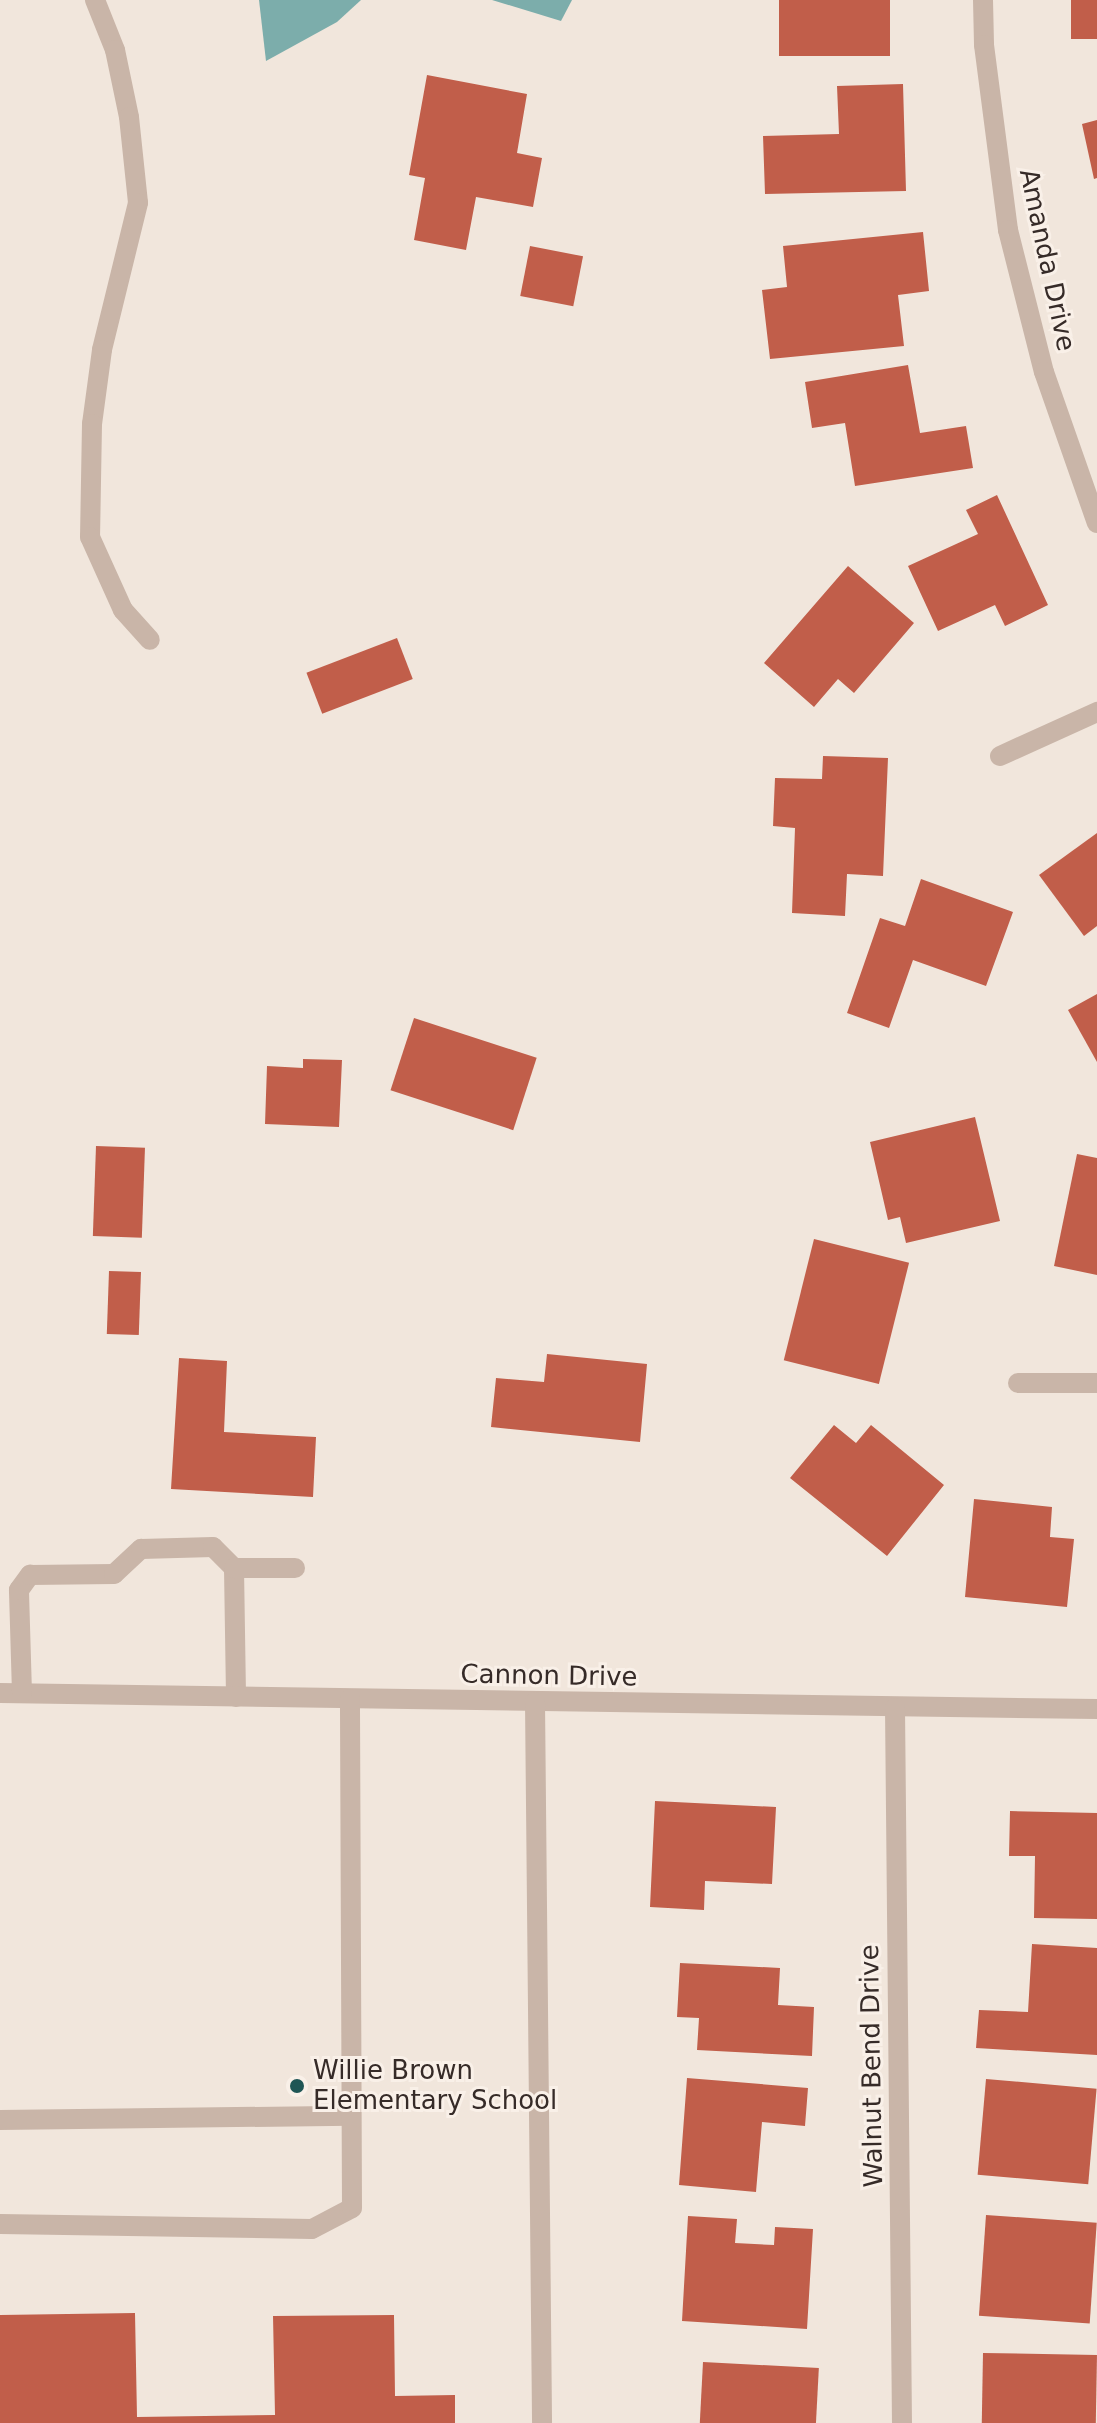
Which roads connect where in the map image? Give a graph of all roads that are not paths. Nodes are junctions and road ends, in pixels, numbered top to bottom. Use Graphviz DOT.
graph roads {
  1 [pos="95,0"];
  2 [pos="983,0"];
  3 [pos="1097,523"];
  4 [pos="150,640"];
  5 [pos="1097,712"];
  6 [pos="1000,756"];
  7 [pos="1018,1383"];
  8 [pos="1097,1383"];
  9 [pos="234,1568"];
  10 [pos="295,1568"];
  11 [pos="0,1693"];
  12 [pos="22,1693"];
  13 [pos="236,1697"];
  14 [pos="350,1699"];
  15 [pos="535,1702"];
  16 [pos="895,1708"];
  17 [pos="1097,1709"];
  18 [pos="351,2116"];
  19 [pos="0,2120"];
  20 [pos="0,2224"];
  21 [pos="542,2423"];
  22 [pos="902,2423"];
  1 -- 4 [label="street"];
  2 -- 3 [label="street, Amanda Drive"];
  5 -- 6 [label="street"];
  7 -- 8 [label="street"];
  9 -- 10 [label="street"];
  9 -- 12 [label="street"];
  9 -- 13 [label="street"];
  11 -- 12 [label="street, Cannon Drive"];
  12 -- 13 [label="street, Cannon Drive"];
  13 -- 14 [label="street, Cannon Drive"];
  14 -- 15 [label="street, Cannon Drive"];
  14 -- 18 [label="street"];
  15 -- 16 [label="street, Cannon Drive"];
  15 -- 21 [label="street"];
  16 -- 17 [label="street, Cannon Drive"];
  16 -- 22 [label="street, Walnut Bend Drive"];
  18 -- 19 [label="street"];
  18 -- 20 [label="street"];
}
